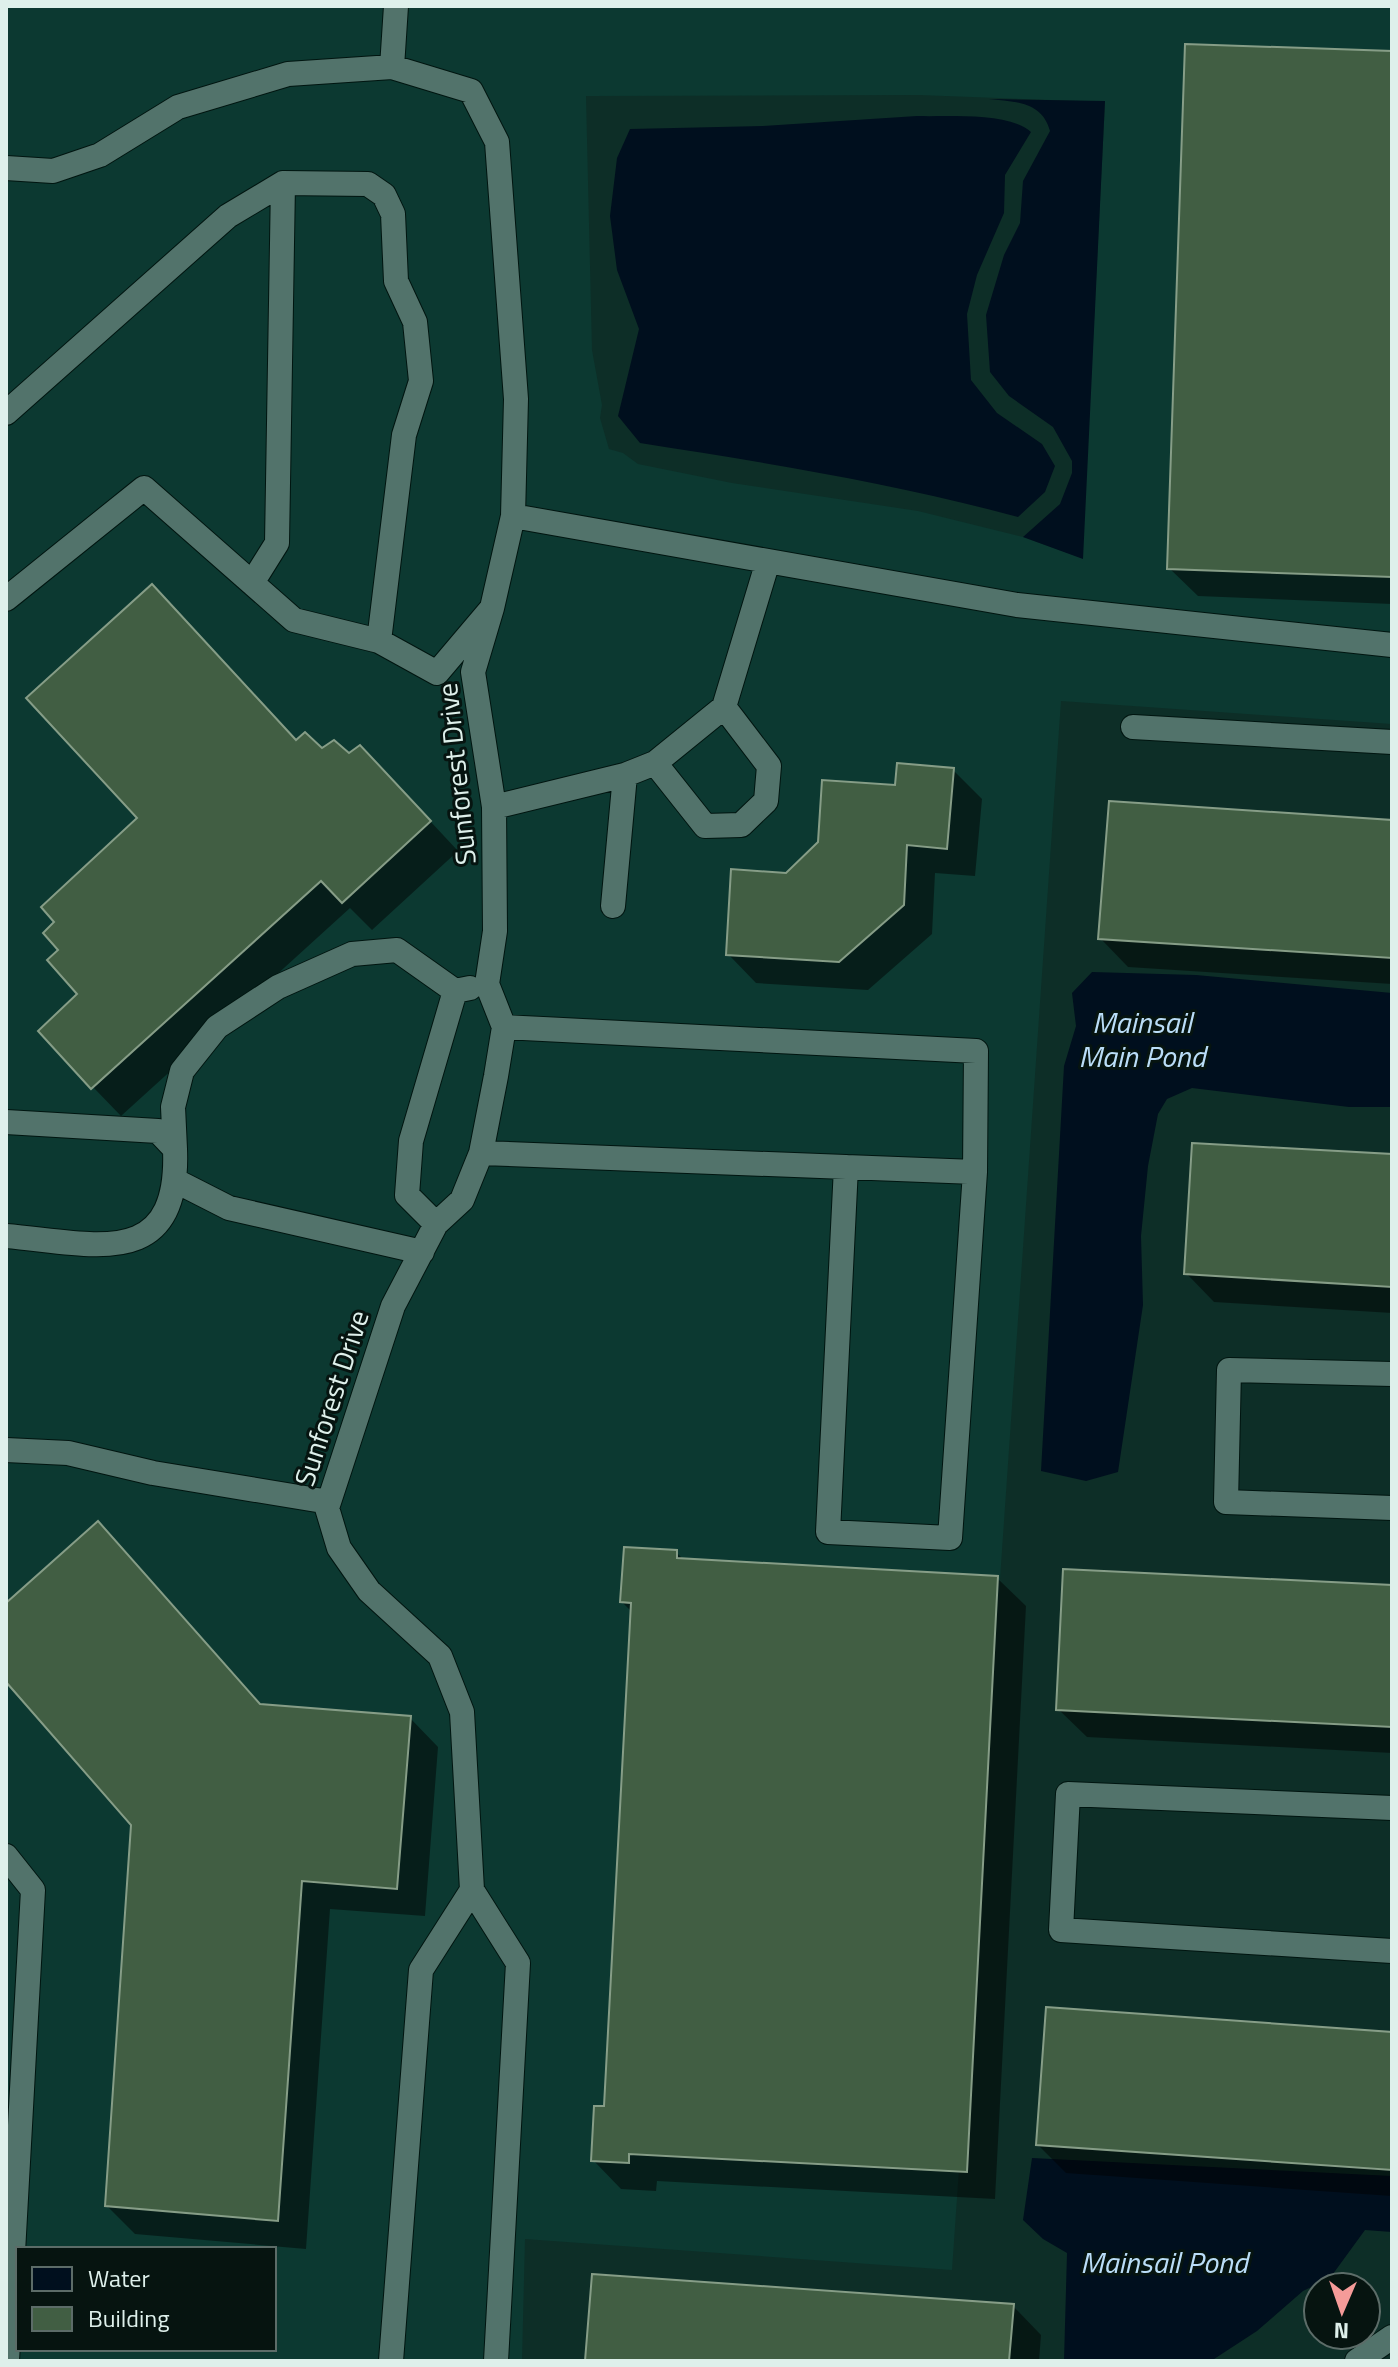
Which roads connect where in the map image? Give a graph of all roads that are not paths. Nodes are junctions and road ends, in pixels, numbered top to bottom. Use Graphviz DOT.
graph roads {
  1 [pos="396,6"];
  2 [pos="392,67"];
  3 [pos="6,168"];
  4 [pos="283,183"];
  5 [pos="6,413"];
  6 [pos="513,516"];
  7 [pos="768,561"];
  8 [pos="252,583"];
  9 [pos="6,599"];
  10 [pos="492,608"];
  11 [pos="379,641"];
  12 [pos="1392,645"];
  13 [pos="724,707"];
  14 [pos="1133,727"];
  15 [pos="1392,742"];
  16 [pos="655,763"];
  17 [pos="625,775"];
  18 [pos="494,807"];
  19 [pos="613,906"];
  20 [pos="487,984"];
  21 [pos="455,991"];
  22 [pos="504,1027"];
  23 [pos="6,1122"];
  24 [pos="175,1149"];
  25 [pos="481,1153"];
  26 [pos="846,1167"];
  27 [pos="975,1172"];
  28 [pos="176,1181"];
  29 [pos="436,1224"];
  30 [pos="6,1236"];
  31 [pos="422,1252"];
  32 [pos="1392,1374"];
  33 [pos="6,1450"];
  34 [pos="329,1502"];
  35 [pos="1392,1508"];
  36 [pos="1392,1808"];
  37 [pos="6,1856"];
  38 [pos="472,1890"];
  39 [pos="1392,1951"];
  40 [pos="1392,2337"];
  41 [pos="1362,2360"];
  42 [pos="7,2361"];
  43 [pos="391,2361"];
  44 [pos="496,2361"];
  1 -- 2 [label="lane"];
  2 -- 3 [label="lane"];
  2 -- 6 [label="lane, Sunforest Drive"];
  4 -- 5 [label="lane"];
  4 -- 8 [label="lane"];
  4 -- 11 [label="lane"];
  6 -- 7 [label="lane"];
  6 -- 10 [label="lane, Sunforest Drive"];
  7 -- 12 [label="lane"];
  7 -- 13 [label="lane"];
  8 -- 9 [label="lane"];
  8 -- 11 [label="lane"];
  10 -- 11 [label="lane"];
  10 -- 18 [label="lane, Sunforest Drive"];
  13 -- 16 [label="lane"];
  13 -- 16 [label="lane"];
  14 -- 15 [label="lane"];
  16 -- 17 [label="lane"];
  17 -- 18 [label="lane"];
  17 -- 19 [label="lane"];
  18 -- 20 [label="lane, Sunforest Drive"];
  20 -- 21 [label="lane"];
  20 -- 22 [label="lane, Sunforest Drive"];
  21 -- 24 [label="lane"];
  21 -- 29 [label="lane"];
  22 -- 25 [label="lane, Sunforest Drive"];
  22 -- 27 [label="lane"];
  23 -- 24 [label="lane"];
  24 -- 28 [label="lane"];
  25 -- 26 [label="lane"];
  25 -- 29 [label="lane, Sunforest Drive"];
  26 -- 27 [label="lane"];
  26 -- 27 [label="lane"];
  28 -- 30 [label="lane"];
  28 -- 31 [label="lane"];
  29 -- 31 [label="lane, Sunforest Drive"];
  31 -- 34 [label="lane, Sunforest Drive"];
  32 -- 35 [label="lane"];
  33 -- 34 [label="lane"];
  34 -- 38 [label="lane, Sunforest Drive"];
  36 -- 39 [label="lane"];
  37 -- 42 [label="lane"];
  38 -- 43 [label="lane"];
  38 -- 44 [label="lane"];
  40 -- 41 [label="lane"];
}
